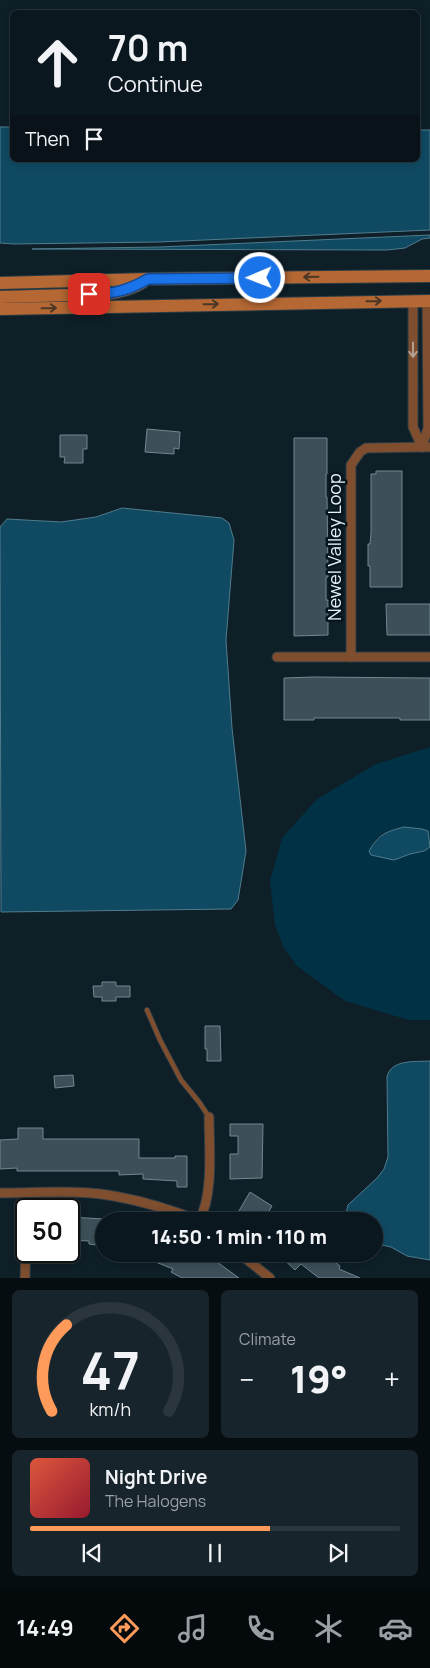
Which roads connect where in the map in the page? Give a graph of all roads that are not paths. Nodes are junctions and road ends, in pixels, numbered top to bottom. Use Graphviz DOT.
graph roads {
  1 [pos="430,276"];
  2 [pos="148,279"];
  3 [pos="0,284"];
  4 [pos="0,297"];
  5 [pos="423,299"];
  6 [pos="0,309"];
  7 [pos="426,447"];
  8 [pos="430,656"];
  9 [pos="277,657"];
  10 [pos="351,657"];
  11 [pos="147,1010"];
  12 [pos="209,1117"];
  13 [pos="0,1193"];
  14 [pos="27,1193"];
  15 [pos="27,1198"];
  16 [pos="175,1212"];
  17 [pos="204,1212"];
  18 [pos="250,1262"];
  19 [pos="25,1263"];
  20 [pos="25,1278"];
  21 [pos="270,1278"];
  1 -- 2 [label="main road, one-way"];
  2 -- 3 [label="main road"];
  2 -- 4 [label="main road"];
  6 -- 5 [label="main road, one-way"];
  5 -- 7 [label="street"];
  5 -- 7 [label="street, one-way"];
  7 -- 10 [label="street, Newel Valley Loop"];
  8 -- 10 [label="street"];
  9 -- 10 [label="street"];
  11 -- 12 [label="lane"];
  12 -- 17 [label="street"];
  13 -- 14 [label="street"];
  14 -- 15 [label="street"];
  14 -- 16 [label="street"];
  18 -- 21 [label="street"];
  19 -- 20 [label="street"];
}
